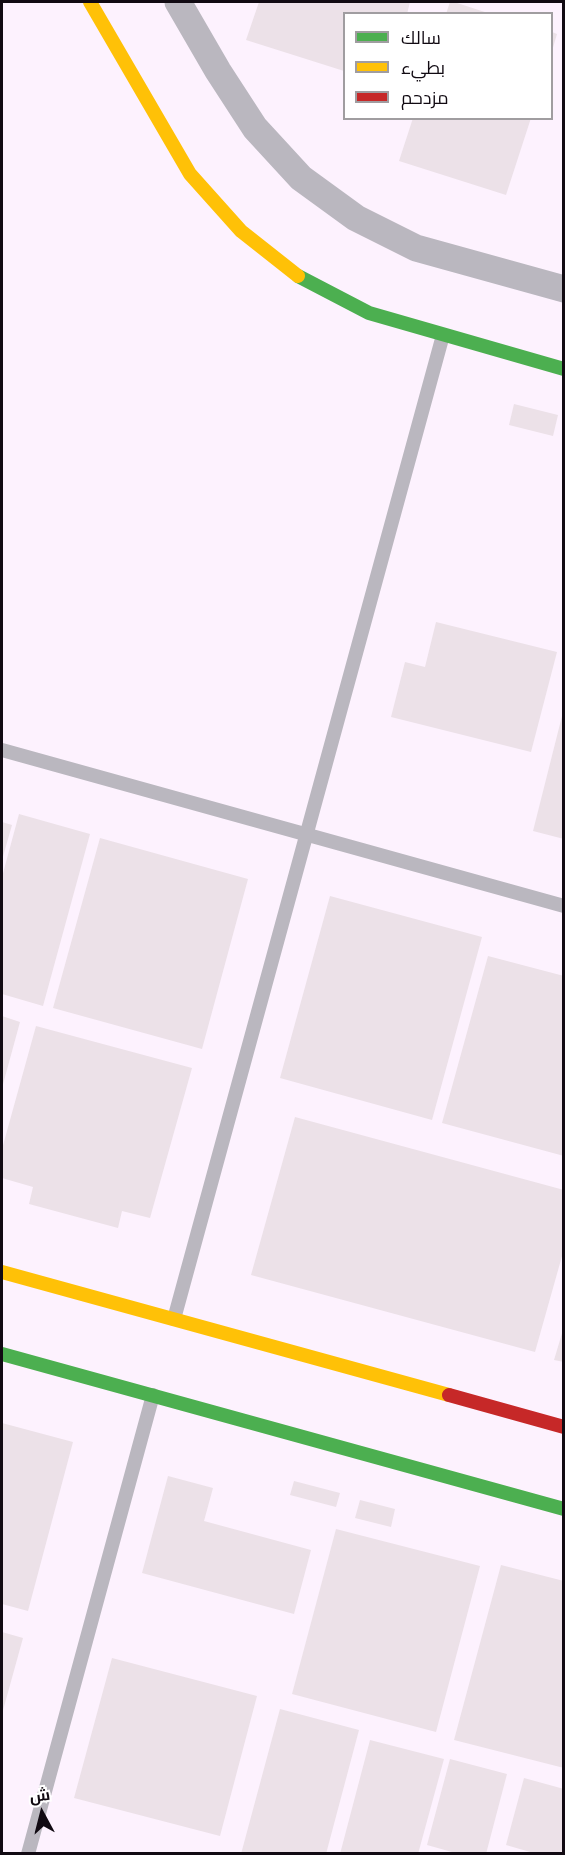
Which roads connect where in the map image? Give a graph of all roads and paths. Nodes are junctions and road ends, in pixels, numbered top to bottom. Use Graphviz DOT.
graph roads {
  1 [pos="90,2"];
  2 [pos="177,2"];
  3 [pos="564,289"];
  4 [pos="443,335"];
  5 [pos="564,369"];
  6 [pos="2,750"];
  7 [pos="306,835"];
  8 [pos="564,906"];
  9 [pos="2,1272"];
  10 [pos="174,1319"];
  11 [pos="2,1354"];
  12 [pos="153,1395"];
  13 [pos="564,1427"];
  14 [pos="564,1509"];
  15 [pos="28,1854"];
  1 -- 4 [label="street"];
  2 -- 3 [label="street"];
  4 -- 5 [label="street"];
  4 -- 7 [label="lane"];
  6 -- 7 [label="lane"];
  7 -- 8 [label="lane"];
  7 -- 10 [label="lane"];
  9 -- 10 [label="street"];
  10 -- 13 [label="street"];
  11 -- 12 [label="street"];
  12 -- 14 [label="street"];
  12 -- 15 [label="lane"];
}
